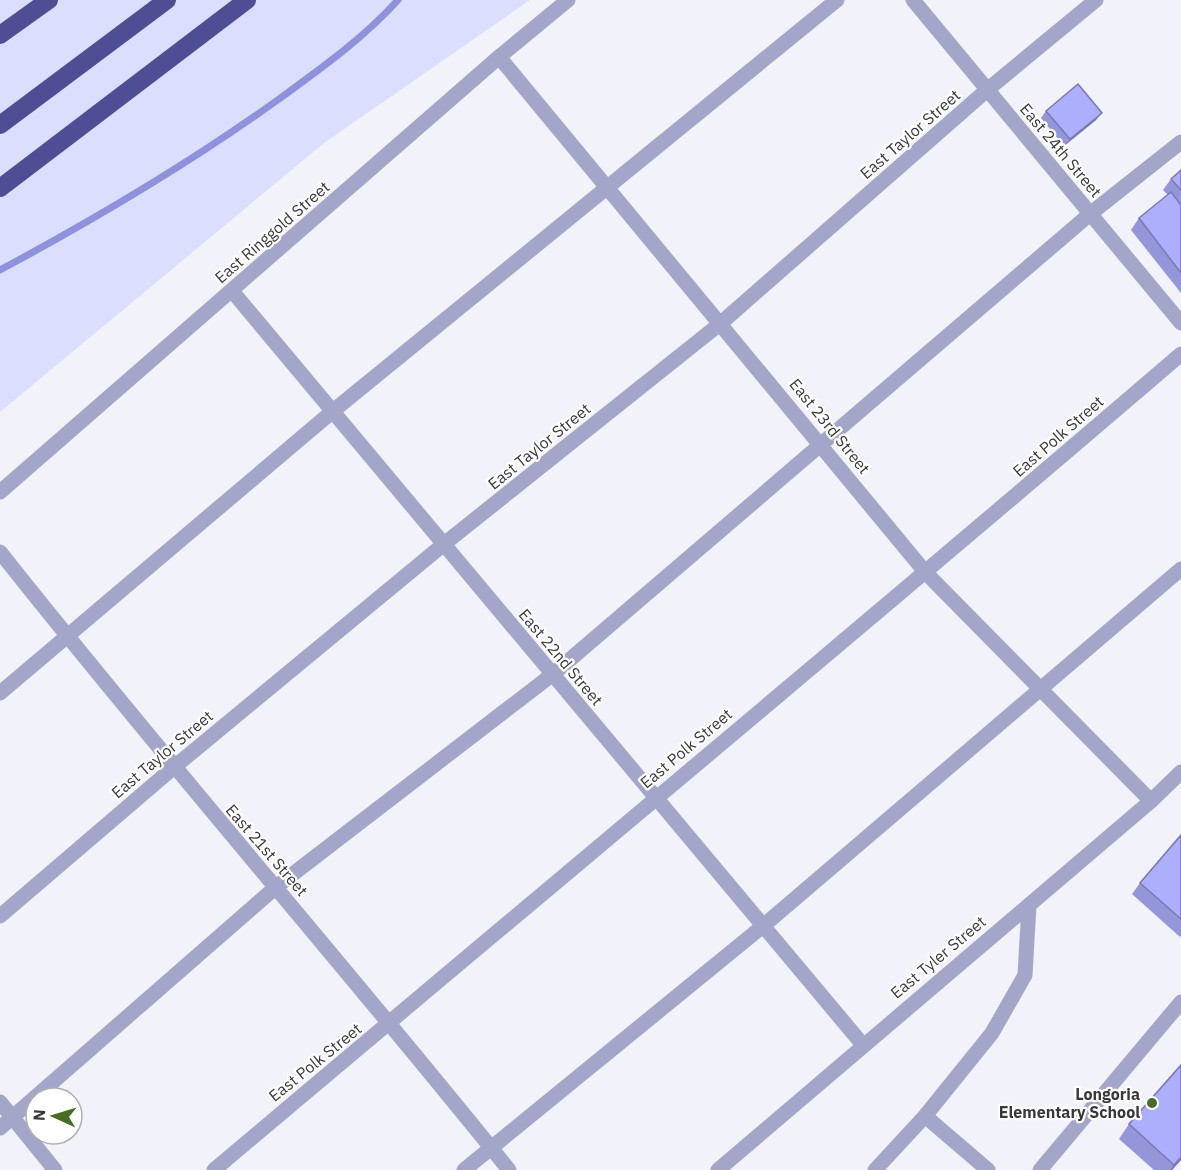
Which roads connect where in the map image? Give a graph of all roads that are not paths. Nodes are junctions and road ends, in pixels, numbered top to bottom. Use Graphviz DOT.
graph roads {
  1 [pos="49,0"];
  2 [pos="167,0"];
  3 [pos="247,0"];
  4 [pos="568,0"];
  5 [pos="837,0"];
  6 [pos="913,0"];
  7 [pos="1096,0"];
  8 [pos="0,35"];
  9 [pos="499,57"];
  10 [pos="987,90"];
  11 [pos="0,125"];
  12 [pos="1181,142"];
  13 [pos="607,185"];
  14 [pos="0,188"];
  15 [pos="1090,214"];
  16 [pos="232,291"];
  17 [pos="1181,322"];
  18 [pos="722,323"];
  19 [pos="1181,354"];
  20 [pos="333,411"];
  21 [pos="821,444"];
  22 [pos="0,492"];
  23 [pos="444,544"];
  24 [pos="0,552"];
  25 [pos="1181,569"];
  26 [pos="926,573"];
  27 [pos="68,638"];
  28 [pos="553,674"];
  29 [pos="1042,690"];
  30 [pos="0,693"];
  31 [pos="173,768"];
  32 [pos="1181,772"];
  33 [pos="655,797"];
  34 [pos="1151,801"];
  35 [pos="276,887"];
  36 [pos="1029,905"];
  37 [pos="0,916"];
  38 [pos="763,926"];
  39 [pos="1181,1002"];
  40 [pos="391,1023"];
  41 [pos="863,1045"];
  42 [pos="0,1102"];
  43 [pos="925,1116"];
  44 [pos="13,1118"];
  45 [pos="0,1128"];
  46 [pos="491,1148"];
  47 [pos="55,1170"];
  48 [pos="214,1170"];
  49 [pos="464,1170"];
  50 [pos="509,1170"];
  51 [pos="718,1170"];
  52 [pos="874,1170"];
  53 [pos="988,1170"];
  54 [pos="1040,1170"];
  1 -- 8 [label="highway"];
  2 -- 11 [label="highway"];
  3 -- 14 [label="highway"];
  4 -- 9 [label="street, East Ringgold Street"];
  5 -- 13 [label="street"];
  6 -- 10 [label="street, East 24th Street"];
  7 -- 10 [label="street, East Taylor Street"];
  9 -- 13 [label="street, East 23rd Street"];
  9 -- 16 [label="street, East Ringgold Street"];
  10 -- 15 [label="street, East 24th Street"];
  10 -- 18 [label="street, East Taylor Street"];
  12 -- 15 [label="street"];
  13 -- 18 [label="street, East 23rd Street"];
  13 -- 20 [label="street"];
  15 -- 17 [label="street, East 24th Street"];
  15 -- 21 [label="street"];
  16 -- 20 [label="street, East 22nd Street"];
  16 -- 22 [label="street, East Ringgold Street"];
  18 -- 21 [label="street, East 23rd Street"];
  18 -- 23 [label="street, East Taylor Street"];
  19 -- 26 [label="street, East Polk Street"];
  20 -- 23 [label="street, East 22nd Street"];
  20 -- 27 [label="street"];
  21 -- 26 [label="street, East 23rd Street"];
  21 -- 28 [label="street"];
  23 -- 28 [label="street, East 22nd Street"];
  23 -- 31 [label="street, East Taylor Street"];
  24 -- 27 [label="street, East 21st Street"];
  25 -- 29 [label="street"];
  26 -- 29 [label="street, East 23rd Street"];
  26 -- 33 [label="street, East Polk Street"];
  27 -- 30 [label="street"];
  27 -- 31 [label="street, East 21st Street"];
  28 -- 33 [label="street, East 22nd Street"];
  28 -- 35 [label="street"];
  29 -- 34 [label="street, East 23rd Street"];
  29 -- 38 [label="street"];
  31 -- 35 [label="street, East 21st Street"];
  31 -- 37 [label="street, East Taylor Street"];
  32 -- 34 [label="street, East Tyler Street"];
  33 -- 38 [label="street, East 22nd Street"];
  33 -- 40 [label="street, East Polk Street"];
  34 -- 36 [label="street, East Tyler Street"];
  35 -- 40 [label="street, East 21st Street"];
  35 -- 44 [label="street"];
  36 -- 41 [label="street, East Tyler Street"];
  36 -- 43 [label="street"];
  38 -- 41 [label="street, East 22nd Street"];
  38 -- 46 [label="street"];
  39 -- 54 [label="street"];
  40 -- 46 [label="street, East 21st Street"];
  40 -- 48 [label="street, East Polk Street"];
  41 -- 51 [label="street, East Tyler Street"];
  42 -- 44 [label="street"];
  43 -- 52 [label="street"];
  43 -- 53 [label="street"];
  44 -- 45 [label="street"];
  44 -- 47 [label="street"];
  46 -- 49 [label="street"];
  46 -- 50 [label="street, East 21st Street"];
}
